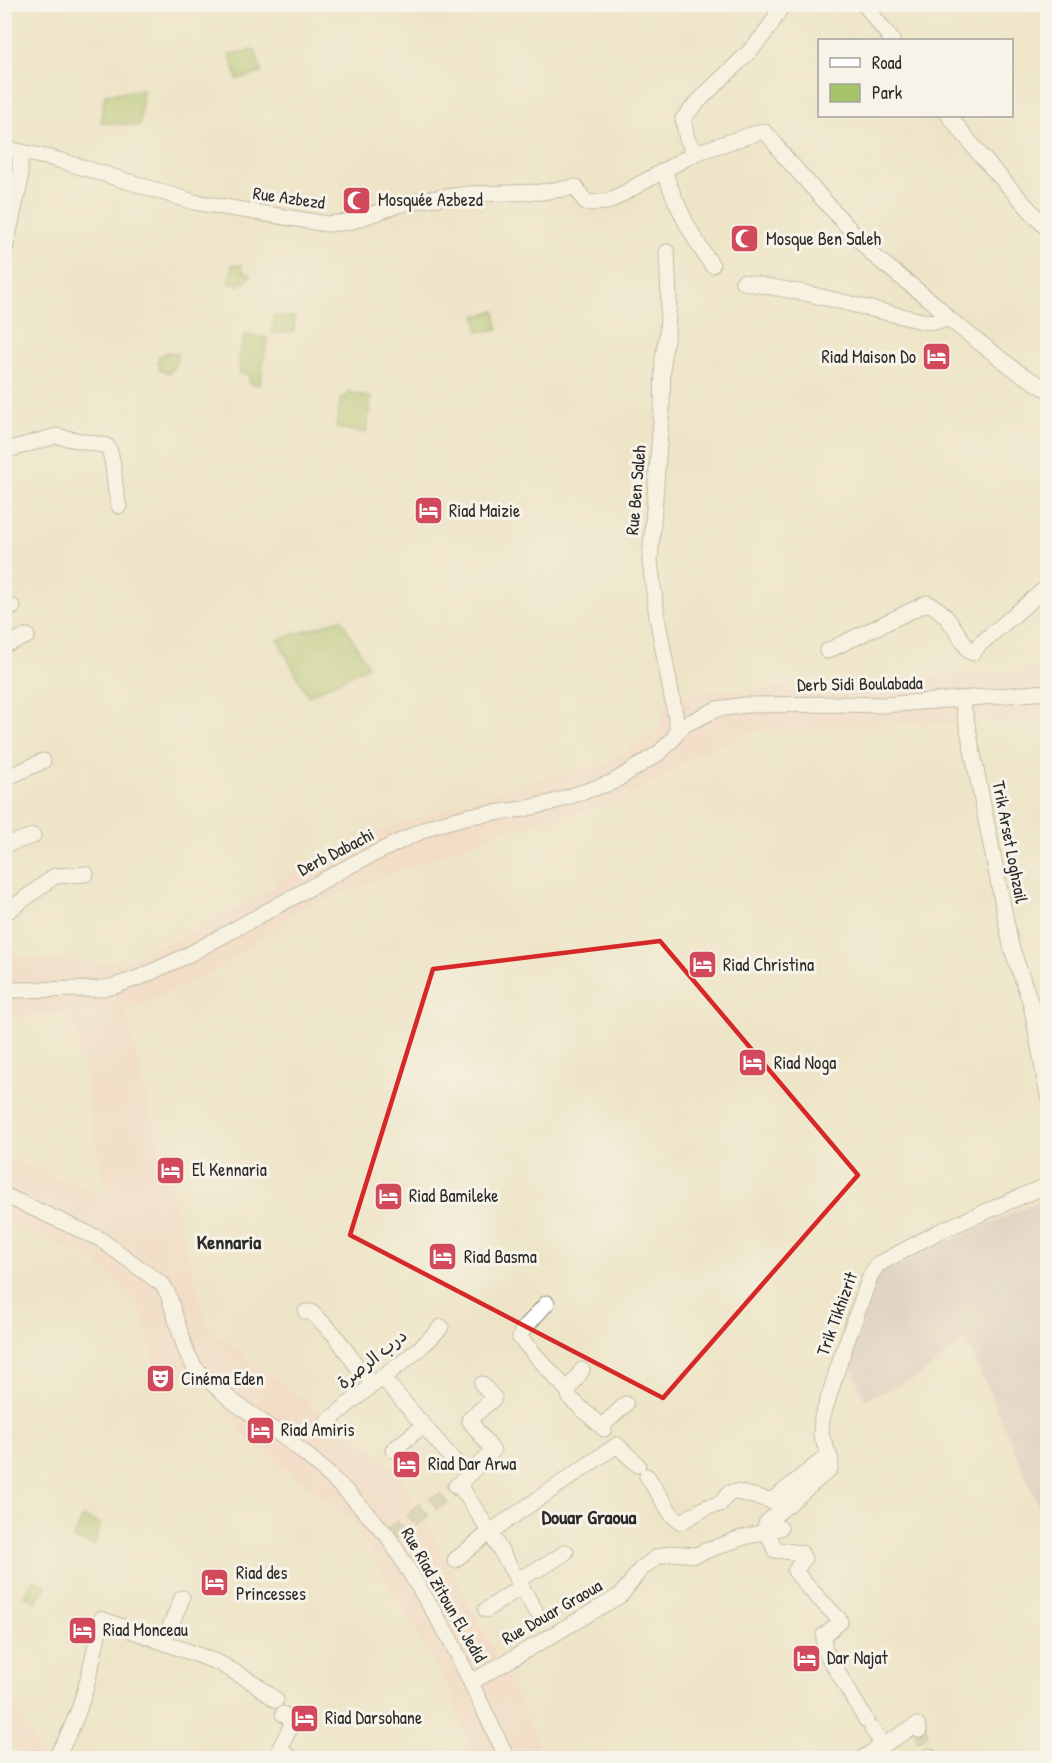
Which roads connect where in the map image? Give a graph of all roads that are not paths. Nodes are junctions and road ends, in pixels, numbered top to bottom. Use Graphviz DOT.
graph roads {
  1 [pos="782,4"];
  2 [pos="864,4"];
  3 [pos="891,39"];
  4 [pos="951,117"];
  5 [pos="4,148"];
  6 [pos="20,152"];
  7 [pos="694,153"];
  8 [pos="664,171"];
  9 [pos="1047,230"];
  10 [pos="667,252"];
  11 [pos="4,253"];
  12 [pos="712,265"];
  13 [pos="743,282"];
  14 [pos="949,319"];
  15 [pos="1047,390"];
  16 [pos="4,452"];
  17 [pos="119,507"];
  18 [pos="1047,586"];
  19 [pos="27,636"];
  20 [pos="4,645"];
  21 [pos="827,651"];
  22 [pos="1047,692"];
  23 [pos="962,699"];
  24 [pos="678,730"];
  25 [pos="43,760"];
  26 [pos="4,779"];
  27 [pos="33,836"];
  28 [pos="4,845"];
  29 [pos="86,874"];
  30 [pos="4,914"];
  31 [pos="4,992"];
  32 [pos="1047,1095"];
  33 [pos="1047,1185"];
  34 [pos="4,1195"];
  35 [pos="547,1303"];
  36 [pos="306,1312"];
  37 [pos="441,1327"];
  38 [pos="582,1370"];
  39 [pos="377,1381"];
  40 [pos="482,1384"];
  41 [pos="568,1391"];
  42 [pos="627,1404"];
  43 [pos="328,1422"];
  44 [pos="423,1426"];
  45 [pos="393,1450"];
  46 [pos="829,1455"];
  47 [pos="460,1476"];
  48 [pos="771,1501"];
  49 [pos="789,1505"];
  50 [pos="773,1529"];
  51 [pos="490,1532"];
  52 [pos="566,1552"];
  53 [pos="455,1560"];
  54 [pos="520,1583"];
  55 [pos="182,1598"];
  56 [pos="486,1610"];
  57 [pos="535,1610"];
  58 [pos="164,1641"];
  59 [pos="472,1682"];
  60 [pos="276,1700"];
  61 [pos="283,1714"];
  62 [pos="919,1730"];
  63 [pos="883,1745"];
  64 [pos="55,1758"];
  65 [pos="291,1758"];
  66 [pos="507,1758"];
  67 [pos="862,1758"];
  1 -- 7 [label="street"];
  2 -- 3 [label="street"];
  4 -- 9 [label="street"];
  5 -- 6 [label="street, Rue Azbezd"];
  6 -- 8 [label="street, Rue Azbezd"];
  6 -- 11 [label="street"];
  7 -- 8 [label="street, Rue Azbezd"];
  7 -- 14 [label="street, Rue Azbezd"];
  8 -- 12 [label="street"];
  10 -- 24 [label="street, Rue Ben Saleh"];
  13 -- 14 [label="street"];
  14 -- 15 [label="street"];
  16 -- 17 [label="street"];
  18 -- 21 [label="street"];
  19 -- 20 [label="street"];
  22 -- 23 [label="street, Derb Sidi Boulabada"];
  23 -- 24 [label="street, Derb Sidi Boulabada"];
  23 -- 32 [label="street, Trik Arset Loghzail"];
  24 -- 31 [label="street, Derb Dabachi"];
  25 -- 26 [label="street"];
  27 -- 28 [label="street"];
  29 -- 30 [label="street"];
  33 -- 46 [label="street, Trik Tikhizrit"];
  34 -- 59 [label="street, Rue Riad Zitoun El Jedid"];
  35 -- 41 [label="street"];
  36 -- 39 [label="street"];
  37 -- 39 [label="street, درب الرصرة"];
  38 -- 41 [label="street"];
  39 -- 43 [label="street, درب الرصرة"];
  39 -- 44 [label="street"];
  40 -- 47 [label="street"];
  41 -- 42 [label="street"];
  44 -- 45 [label="street"];
  44 -- 47 [label="street"];
  46 -- 48 [label="street"];
  46 -- 49 [label="street"];
  47 -- 51 [label="street"];
  48 -- 49 [label="street"];
  48 -- 51 [label="street"];
  49 -- 50 [label="street"];
  50 -- 59 [label="street, Rue Douar Graoua"];
  50 -- 63 [label="street"];
  51 -- 53 [label="street"];
  51 -- 54 [label="street"];
  52 -- 54 [label="street"];
  54 -- 56 [label="street"];
  54 -- 57 [label="street"];
  55 -- 58 [label="street"];
  58 -- 60 [label="street"];
  58 -- 64 [label="street"];
  59 -- 66 [label="street, Rue Riad Zitoun El Jedid"];
  61 -- 65 [label="street"];
  62 -- 63 [label="street"];
  63 -- 67 [label="street"];
}
